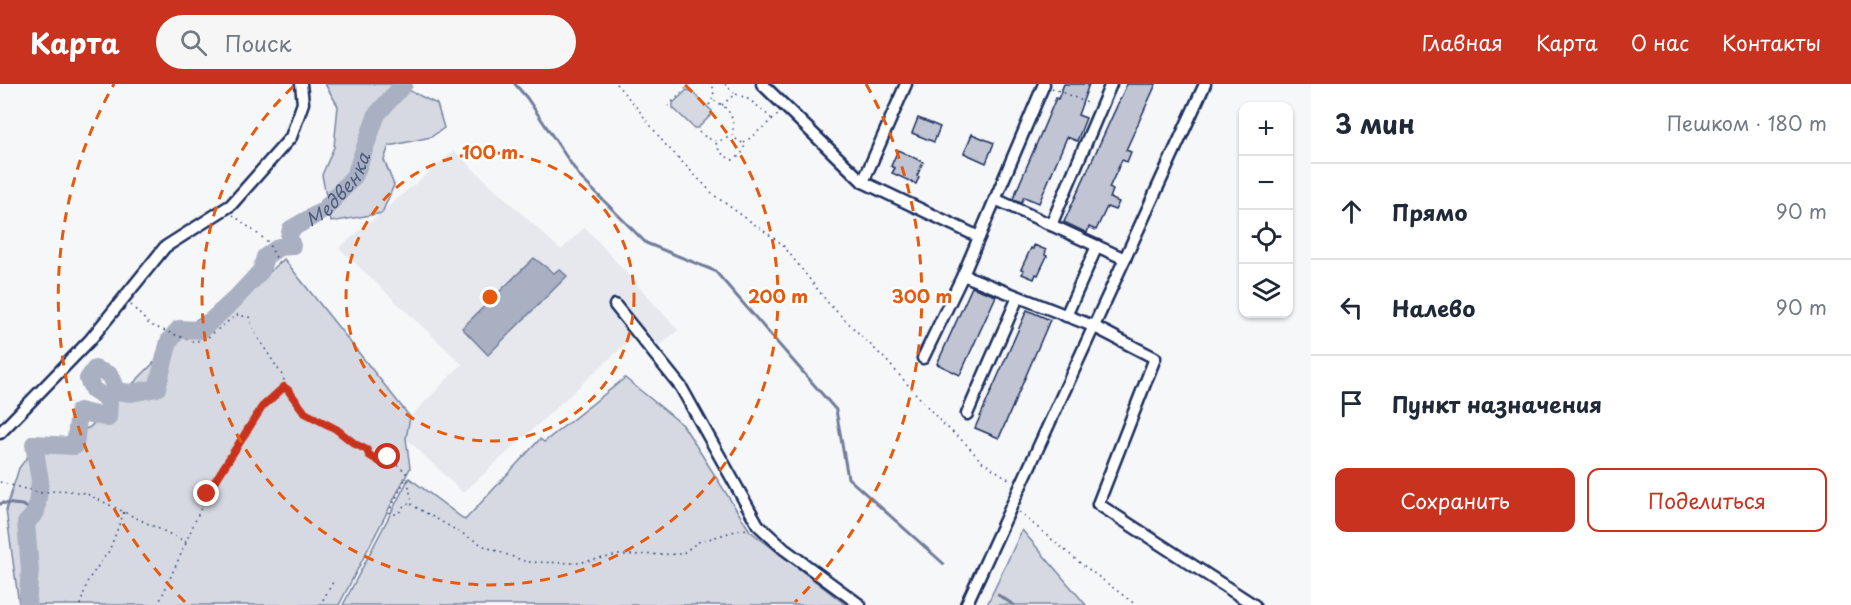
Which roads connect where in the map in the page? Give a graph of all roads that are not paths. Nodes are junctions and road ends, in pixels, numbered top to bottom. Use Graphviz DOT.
graph roads {
  1 [pos="301,84"];
  2 [pos="762,84"];
  3 [pos="906,84"];
  4 [pos="1044,84"];
  5 [pos="1111,84"];
  6 [pos="1205,84"];
  7 [pos="863,182"];
  8 [pos="995,199"];
  9 [pos="1051,225"];
  10 [pos="979,237"];
  11 [pos="1097,246"];
  12 [pos="1125,259"];
  13 [pos="963,275"];
  14 [pos="1018,297"];
  15 [pos="615,305"];
  16 [pos="1066,316"];
  17 [pos="1094,327"];
  18 [pos="923,358"];
  19 [pos="967,414"];
  20 [pos="0,433"];
  21 [pos="860,605"];
  22 [pos="966,605"];
  23 [pos="1254,605"];
  1 -- 20 [label="street"];
  2 -- 7 [label="street"];
  3 -- 7 [label="street"];
  4 -- 8 [label="street"];
  5 -- 9 [label="street"];
  6 -- 12 [label="street"];
  7 -- 10 [label="street"];
  8 -- 9 [label="street"];
  8 -- 10 [label="street"];
  9 -- 11 [label="street"];
  10 -- 13 [label="street"];
  11 -- 12 [label="street"];
  11 -- 16 [label="street"];
  12 -- 17 [label="street"];
  13 -- 14 [label="street"];
  13 -- 18 [label="street"];
  14 -- 16 [label="street"];
  14 -- 19 [label="street"];
  15 -- 21 [label="street"];
  16 -- 17 [label="street"];
  17 -- 22 [label="street"];
  17 -- 23 [label="street"];
}
